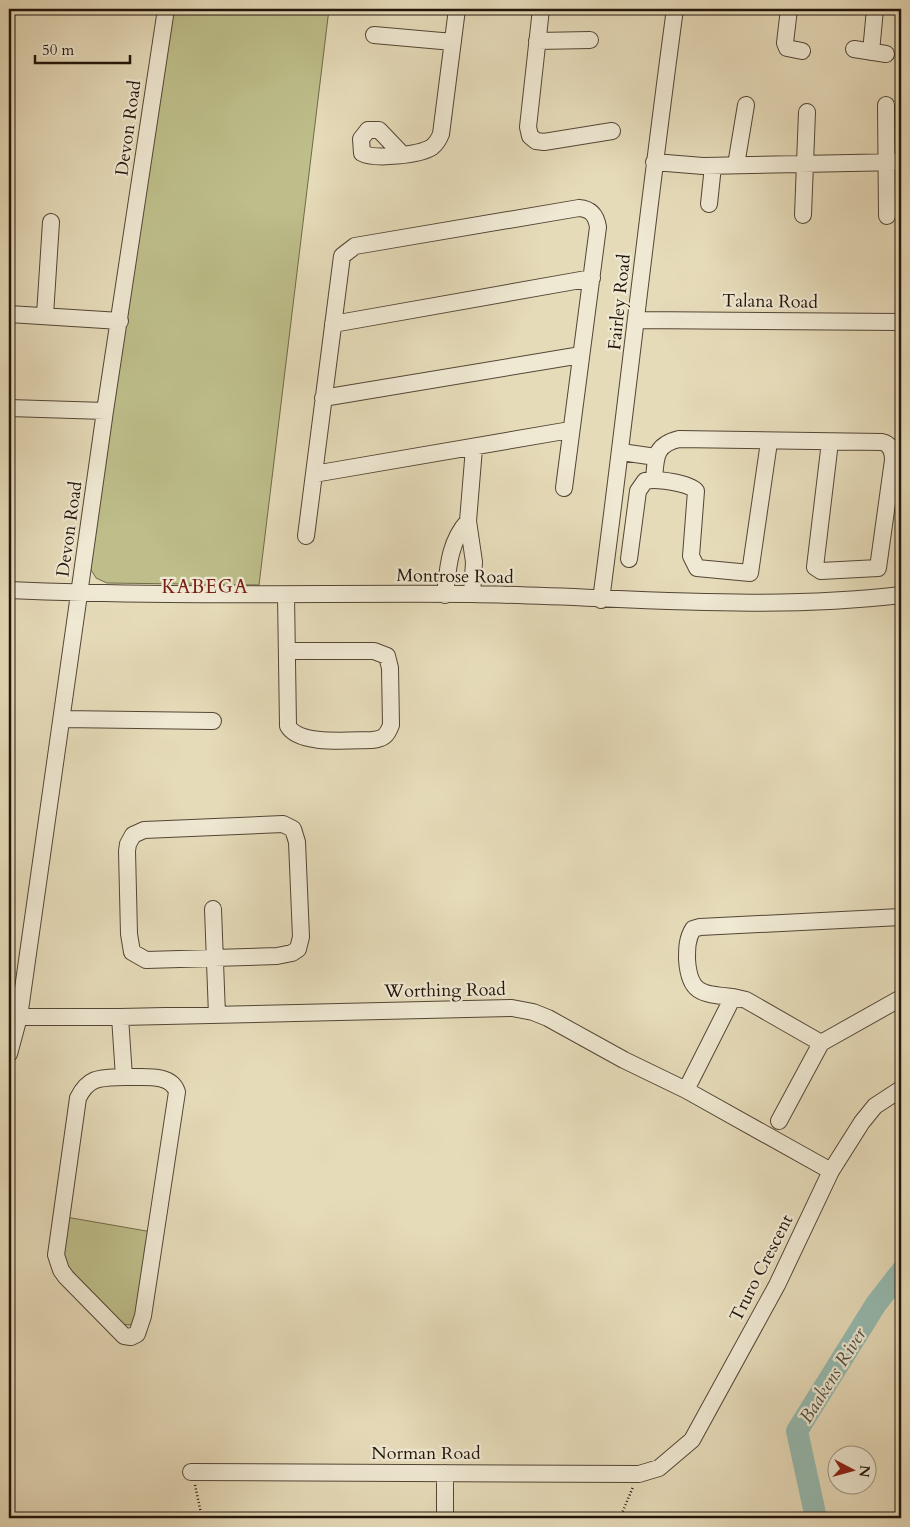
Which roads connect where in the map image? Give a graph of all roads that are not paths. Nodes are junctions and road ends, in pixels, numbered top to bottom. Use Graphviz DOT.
graph roads {
  1 [pos="166,9"];
  2 [pos="457,9"];
  3 [pos="541,9"];
  4 [pos="675,9"];
  5 [pos="789,9"];
  6 [pos="875,9"];
  7 [pos="374,35"];
  8 [pos="590,40"];
  9 [pos="537,41"];
  10 [pos="453,42"];
  11 [pos="854,49"];
  12 [pos="802,51"];
  13 [pos="746,105"];
  14 [pos="886,105"];
  15 [pos="807,112"];
  16 [pos="612,131"];
  17 [pos="402,154"];
  18 [pos="654,162"];
  19 [pos="894,162"];
  20 [pos="805,164"];
  21 [pos="736,165"];
  22 [pos="713,166"];
  23 [pos="709,204"];
  24 [pos="803,215"];
  25 [pos="887,216"];
  26 [pos="51,222"];
  27 [pos="592,278"];
  28 [pos="9,314"];
  29 [pos="45,315"];
  30 [pos="638,320"];
  31 [pos="120,321"];
  32 [pos="901,322"];
  33 [pos="333,324"];
  34 [pos="581,355"];
  35 [pos="323,398"];
  36 [pos="9,408"];
  37 [pos="105,411"];
  38 [pos="570,430"];
  39 [pos="769,442"];
  40 [pos="830,442"];
  41 [pos="474,448"];
  42 [pos="621,452"];
  43 [pos="656,457"];
  44 [pos="314,474"];
  45 [pos="654,480"];
  46 [pos="564,488"];
  47 [pos="468,521"];
  48 [pos="306,536"];
  49 [pos="629,559"];
  50 [pos="9,590"];
  51 [pos="80,593"];
  52 [pos="445,594"];
  53 [pos="472,594"];
  54 [pos="286,595"];
  55 [pos="901,596"];
  56 [pos="601,600"];
  57 [pos="287,651"];
  58 [pos="62,719"];
  59 [pos="213,721"];
  60 [pos="213,909"];
  61 [pos="901,916"];
  62 [pos="213,958"];
  63 [pos="733,997"];
  64 [pos="901,998"];
  65 [pos="217,1015"];
  66 [pos="19,1017"];
  67 [pos="120,1017"];
  68 [pos="821,1043"];
  69 [pos="9,1054"];
  70 [pos="124,1077"];
  71 [pos="901,1089"];
  72 [pos="686,1090"];
  73 [pos="778,1122"];
  74 [pos="831,1171"];
  75 [pos="659,1468"];
  76 [pos="191,1472"];
  77 [pos="445,1473"];
  78 [pos="445,1518"];
  1 -- 31 [label="street, Devon Road"];
  2 -- 10 [label="street"];
  3 -- 9 [label="street"];
  4 -- 18 [label="street, Fairley Road"];
  5 -- 12 [label="street"];
  6 -- 11 [label="street"];
  7 -- 10 [label="street"];
  8 -- 9 [label="street"];
  9 -- 16 [label="street"];
  10 -- 17 [label="street"];
  13 -- 21 [label="street"];
  14 -- 19 [label="street"];
  15 -- 20 [label="street"];
  18 -- 22 [label="street"];
  18 -- 30 [label="street, Fairley Road"];
  19 -- 20 [label="street"];
  19 -- 25 [label="street"];
  20 -- 21 [label="street"];
  20 -- 24 [label="street"];
  21 -- 22 [label="street"];
  22 -- 23 [label="street"];
  26 -- 29 [label="street"];
  27 -- 33 [label="street"];
  27 -- 33 [label="street"];
  27 -- 34 [label="street"];
  28 -- 29 [label="street"];
  29 -- 31 [label="street"];
  30 -- 32 [label="street, Talana Road"];
  30 -- 42 [label="street, Fairley Road"];
  31 -- 37 [label="street, Devon Road"];
  33 -- 35 [label="street"];
  34 -- 35 [label="street"];
  34 -- 38 [label="street"];
  35 -- 44 [label="street"];
  36 -- 37 [label="street"];
  37 -- 51 [label="street, Devon Road"];
  38 -- 41 [label="street"];
  38 -- 46 [label="street"];
  39 -- 40 [label="street"];
  39 -- 43 [label="street"];
  39 -- 45 [label="street"];
  40 -- 40 [label="street"];
  41 -- 44 [label="street"];
  41 -- 47 [label="street"];
  42 -- 43 [label="street"];
  42 -- 56 [label="street, Fairley Road"];
  43 -- 45 [label="street"];
  44 -- 48 [label="street"];
  45 -- 49 [label="street"];
  47 -- 52 [label="street"];
  47 -- 53 [label="street"];
  50 -- 51 [label="street, Montrose Road"];
  51 -- 54 [label="street, Montrose Road"];
  51 -- 58 [label="street, Devon Road"];
  52 -- 53 [label="street, Montrose Road"];
  52 -- 54 [label="street, Montrose Road"];
  53 -- 56 [label="street, Montrose Road"];
  54 -- 57 [label="street"];
  55 -- 56 [label="street, Montrose Road"];
  57 -- 57 [label="street"];
  58 -- 59 [label="street"];
  58 -- 66 [label="street, Devon Road"];
  60 -- 62 [label="street"];
  61 -- 63 [label="street"];
  62 -- 62 [label="street"];
  62 -- 65 [label="street"];
  63 -- 68 [label="street"];
  63 -- 72 [label="street"];
  64 -- 68 [label="street"];
  65 -- 67 [label="street, Worthing Road"];
  65 -- 72 [label="street, Worthing Road"];
  66 -- 67 [label="street, Worthing Road"];
  66 -- 69 [label="street, Devon Road"];
  67 -- 70 [label="street"];
  68 -- 73 [label="street"];
  70 -- 70 [label="street"];
  71 -- 74 [label="street, Truro Crescent"];
  72 -- 74 [label="street, Worthing Road"];
  74 -- 75 [label="street, Truro Crescent"];
  75 -- 77 [label="street, Norman Road"];
  76 -- 77 [label="street, Norman Road"];
  77 -- 78 [label="street"];
}
